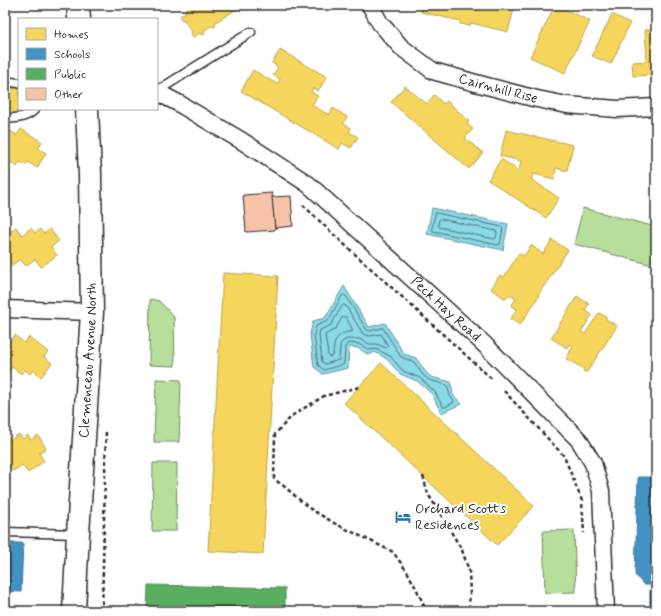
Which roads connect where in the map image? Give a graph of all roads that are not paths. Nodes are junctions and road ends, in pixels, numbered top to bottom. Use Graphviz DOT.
graph roads {
  1 [pos="78,5"];
  2 [pos="370,5"];
  3 [pos="79,18"];
  4 [pos="251,32"];
  5 [pos="5,82"];
  6 [pos="18,83"];
  7 [pos="158,91"];
  8 [pos="158,93"];
  9 [pos="656,106"];
  10 [pos="34,110"];
  11 [pos="87,110"];
  12 [pos="5,119"];
  13 [pos="5,309"];
  14 [pos="92,312"];
  15 [pos="5,532"];
  16 [pos="78,534"];
  17 [pos="74,611"];
  18 [pos="606,611"];
  1 -- 3 [label="main road"];
  2 -- 9 [label="street, Cairnhill Rise"];
  4 -- 7 [label="lane"];
  5 -- 6 [label="lane"];
  8 -- 18 [label="street, Peck Hay Road"];
  10 -- 12 [label="lane"];
  11 -- 14 [label="main road, Clemenceau Avenue North"];
  13 -- 14 [label="street"];
  14 -- 16 [label="main road, Clemenceau Avenue North"];
  15 -- 16 [label="lane"];
  16 -- 17 [label="main road, Clemenceau Avenue North"];
}
